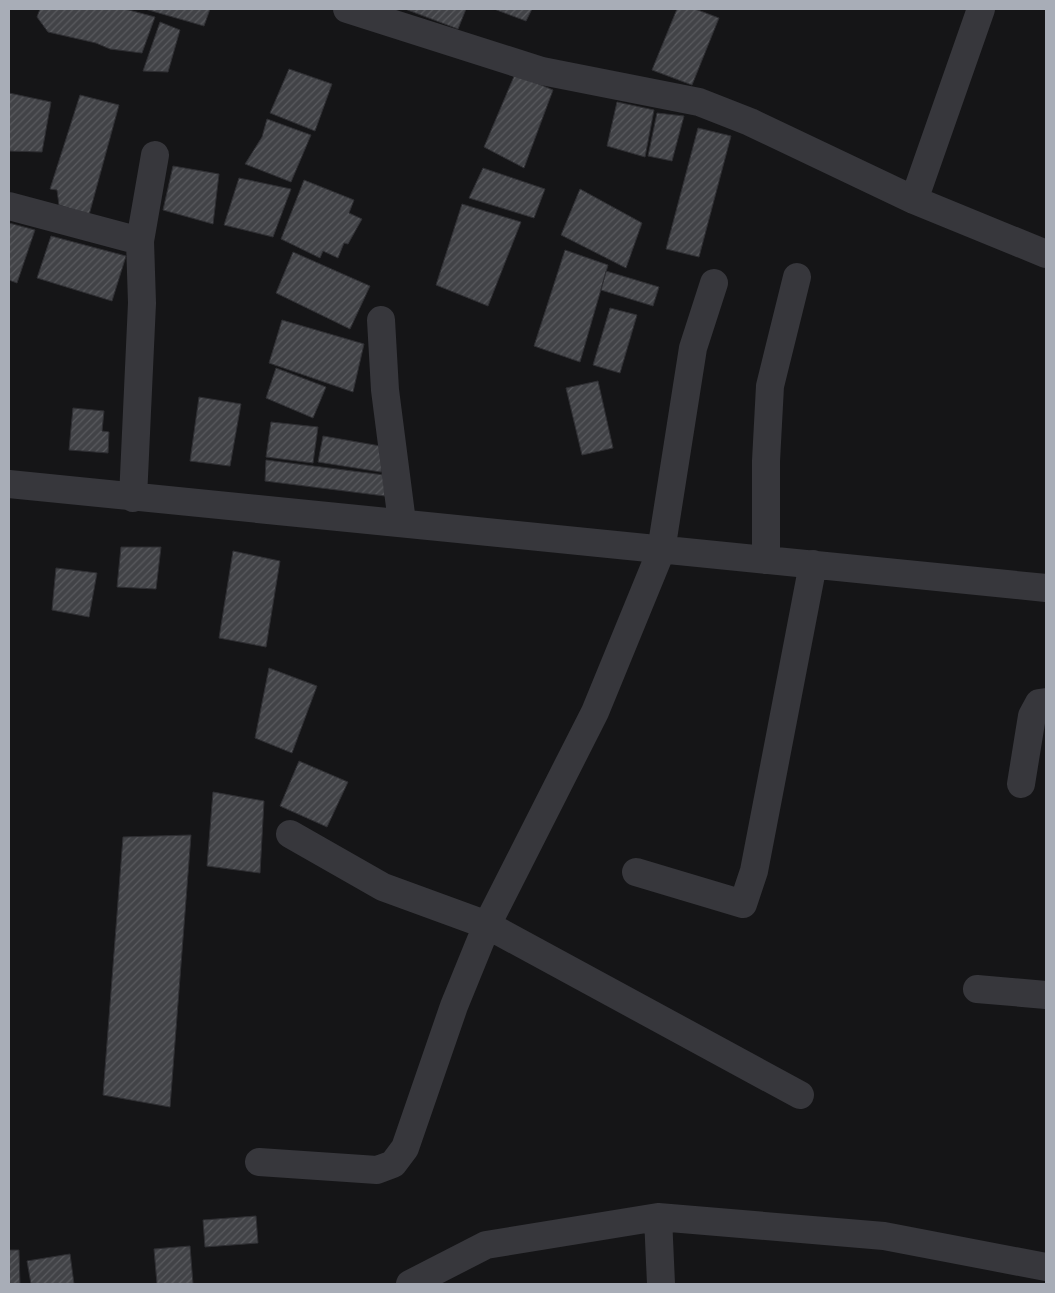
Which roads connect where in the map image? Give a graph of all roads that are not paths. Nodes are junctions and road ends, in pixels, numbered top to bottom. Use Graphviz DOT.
graph roads {
  1 [pos="351,9"];
  2 [pos="981,9"];
  3 [pos="155,155"];
  4 [pos="914,200"];
  5 [pos="9,206"];
  6 [pos="140,241"];
  7 [pos="1046,254"];
  8 [pos="797,277"];
  9 [pos="714,283"];
  10 [pos="381,320"];
  11 [pos="9,484"];
  12 [pos="134,498"];
  13 [pos="402,522"];
  14 [pos="661,551"];
  15 [pos="766,560"];
  16 [pos="812,564"];
  17 [pos="1046,588"];
  18 [pos="1046,702"];
  19 [pos="1021,784"];
  20 [pos="290,834"];
  21 [pos="636,872"];
  22 [pos="487,925"];
  23 [pos="977,989"];
  24 [pos="1046,995"];
  25 [pos="800,1095"];
  26 [pos="259,1162"];
  27 [pos="658,1218"];
  28 [pos="1046,1267"];
  29 [pos="415,1283"];
  30 [pos="661,1284"];
  1 -- 4 [label="street"];
  2 -- 4 [label="street"];
  3 -- 6 [label="street"];
  4 -- 7 [label="street"];
  5 -- 6 [label="street"];
  6 -- 12 [label="street"];
  8 -- 15 [label="street"];
  9 -- 14 [label="street"];
  10 -- 13 [label="street"];
  11 -- 12 [label="street"];
  12 -- 13 [label="street"];
  13 -- 14 [label="street"];
  14 -- 15 [label="street"];
  14 -- 22 [label="street"];
  15 -- 16 [label="street"];
  16 -- 17 [label="street"];
  16 -- 21 [label="street"];
  18 -- 19 [label="street"];
  20 -- 22 [label="street"];
  22 -- 25 [label="street"];
  22 -- 26 [label="street"];
  23 -- 24 [label="street"];
  27 -- 28 [label="street"];
  27 -- 29 [label="street"];
  27 -- 30 [label="street"];
}
